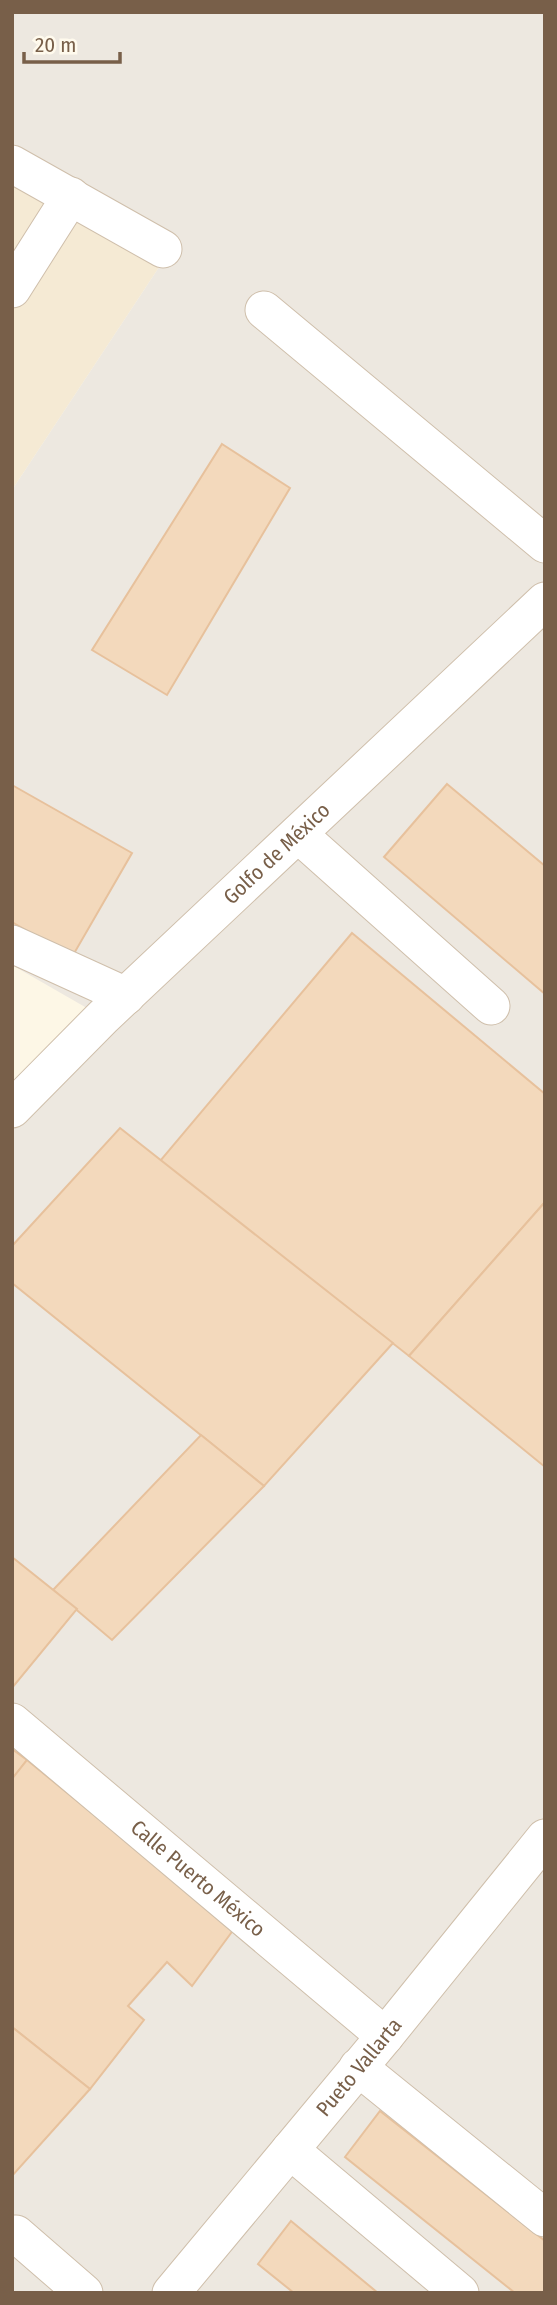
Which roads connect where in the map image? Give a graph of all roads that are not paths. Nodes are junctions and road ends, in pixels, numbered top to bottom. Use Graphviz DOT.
graph roads {
  1 [pos="12,164"];
  2 [pos="71,196"];
  3 [pos="163,249"];
  4 [pos="12,289"];
  5 [pos="264,310"];
  6 [pos="545,544"];
  7 [pos="545,601"];
  8 [pos="298,834"];
  9 [pos="12,944"];
  10 [pos="126,996"];
  11 [pos="491,1006"];
  12 [pos="12,1109"];
  13 [pos="12,1722"];
  14 [pos="545,1838"];
  15 [pos="385,2036"];
  16 [pos="358,2067"];
  17 [pos="290,2150"];
  18 [pos="545,2218"];
  19 [pos="16,2234"];
  20 [pos="84,2293"];
  21 [pos="171,2293"];
  22 [pos="460,2293"];
  1 -- 2 [label="street"];
  2 -- 3 [label="street"];
  2 -- 4 [label="street"];
  5 -- 6 [label="street"];
  7 -- 8 [label="street, Golfo de México"];
  8 -- 10 [label="street, Golfo de México"];
  8 -- 11 [label="street"];
  9 -- 10 [label="street"];
  10 -- 12 [label="street, Golfo de México"];
  13 -- 15 [label="street, Calle Puerto México"];
  14 -- 15 [label="street, Pueto Vallarta"];
  15 -- 16 [label="street, Pueto Vallarta"];
  16 -- 17 [label="street, Pueto Vallarta"];
  16 -- 18 [label="street"];
  17 -- 21 [label="street, Pueto Vallarta"];
  17 -- 22 [label="street"];
  19 -- 20 [label="street"];
}
